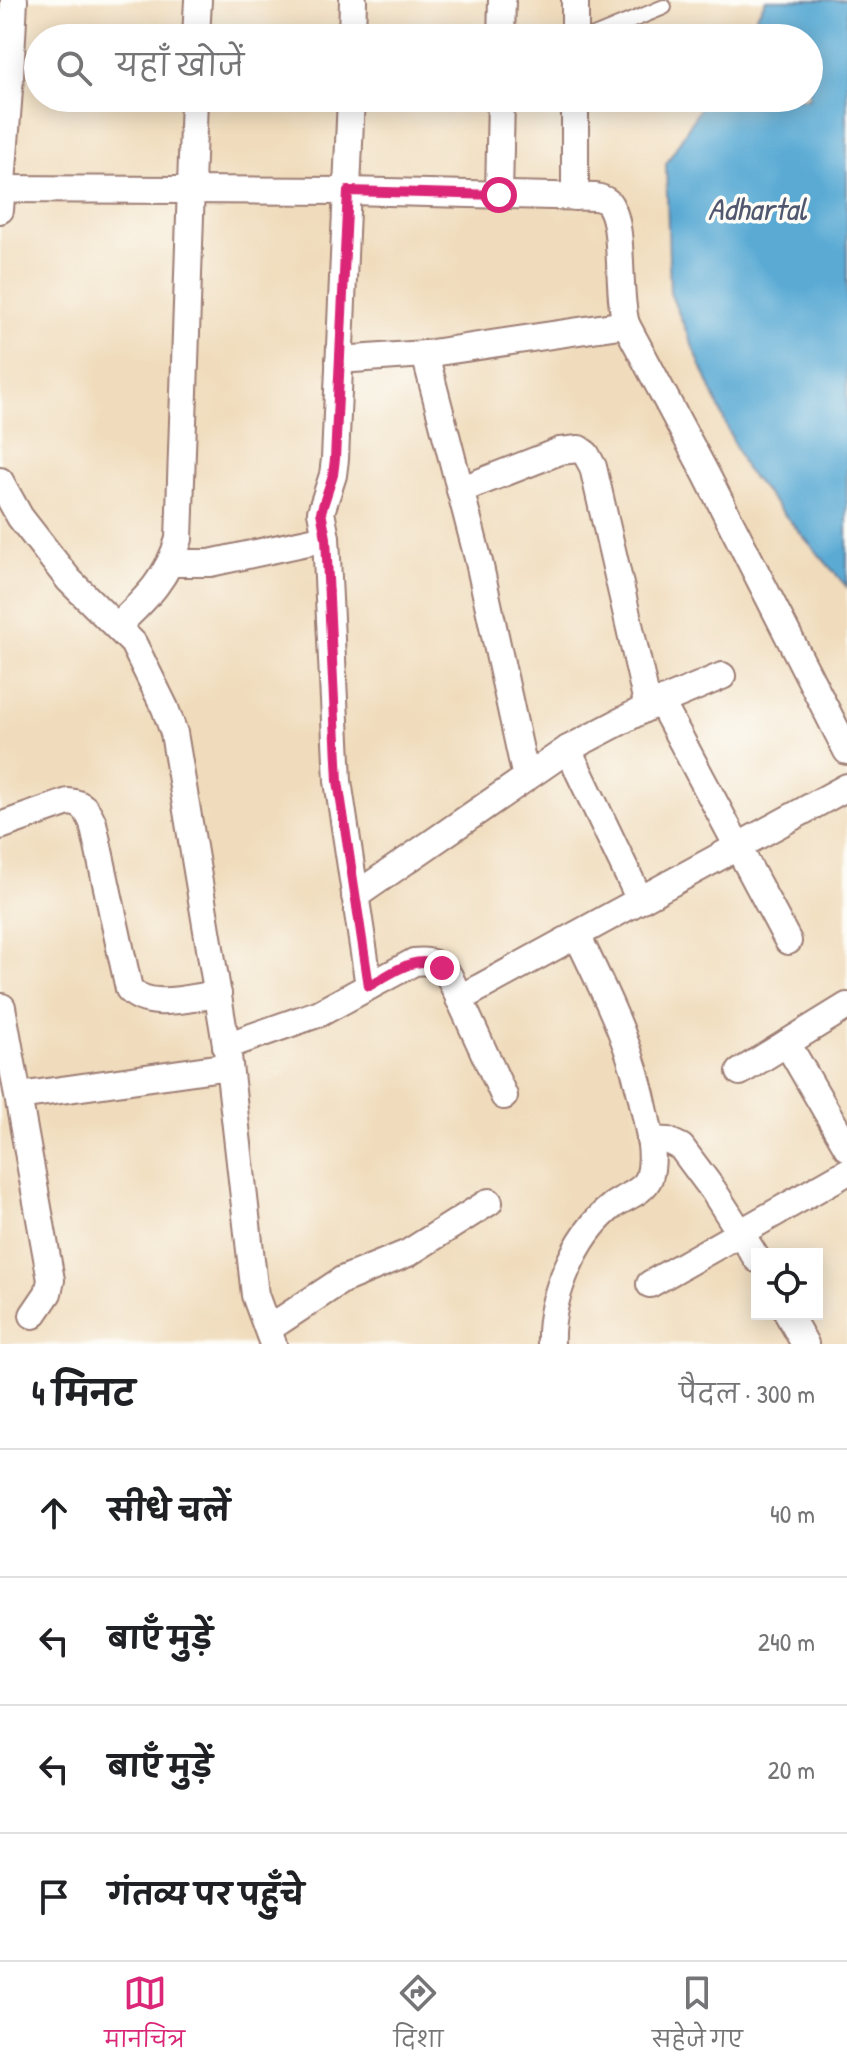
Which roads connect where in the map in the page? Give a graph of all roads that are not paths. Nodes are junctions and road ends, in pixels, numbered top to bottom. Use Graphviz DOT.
graph roads {
  1 [pos="14,0"];
  2 [pos="198,0"];
  3 [pos="353,0"];
  4 [pos="502,0"];
  5 [pos="575,0"];
  6 [pos="664,7"];
  7 [pos="197,24"];
  8 [pos="352,24"];
  9 [pos="501,24"];
  10 [pos="575,24"];
  11 [pos="623,24"];
  12 [pos="5,78"];
  13 [pos="193,112"];
  14 [pos="351,112"];
  15 [pos="501,112"];
  16 [pos="575,112"];
  17 [pos="190,190"];
  18 [pos="348,191"];
  19 [pos="499,195"];
  20 [pos="1,196"];
  21 [pos="575,197"];
  22 [pos="626,324"];
  23 [pos="425,354"];
  24 [pos="339,360"];
  25 [pos="0,481"];
  26 [pos="460,490"];
  27 [pos="326,538"];
  28 [pos="172,563"];
  29 [pos="118,625"];
  30 [pos="722,676"];
  31 [pos="654,704"];
  32 [pos="568,749"];
  33 [pos="847,751"];
  34 [pos="526,778"];
  35 [pos="847,787"];
  36 [pos="0,826"];
  37 [pos="737,847"];
  38 [pos="355,896"];
  39 [pos="640,900"];
  40 [pos="577,935"];
  41 [pos="788,941"];
  42 [pos="369,986"];
  43 [pos="218,994"];
  44 [pos="459,999"];
  45 [pos="847,1006"];
  46 [pos="2,1007"];
  47 [pos="787,1043"];
  48 [pos="227,1056"];
  49 [pos="740,1072"];
  50 [pos="19,1096"];
  51 [pos="504,1096"];
  52 [pos="650,1140"];
  53 [pos="847,1147"];
  54 [pos="847,1172"];
  55 [pos="489,1202"];
  56 [pos="741,1234"];
  57 [pos="751,1250"];
  58 [pos="650,1284"];
  59 [pos="33,1315"];
  60 [pos="791,1320"];
  61 [pos="270,1336"];
  62 [pos="551,1344"];
  63 [pos="805,1344"];
  1 -- 12 [label="street"];
  2 -- 7 [label="street"];
  3 -- 8 [label="street"];
  4 -- 9 [label="street"];
  5 -- 10 [label="street"];
  6 -- 11 [label="lane"];
  12 -- 20 [label="street"];
  13 -- 17 [label="street"];
  14 -- 18 [label="street"];
  15 -- 19 [label="street"];
  16 -- 21 [label="street"];
  17 -- 18 [label="street"];
  17 -- 20 [label="street"];
  17 -- 28 [label="street"];
  18 -- 19 [label="street"];
  18 -- 24 [label="street"];
  19 -- 21 [label="street"];
  21 -- 22 [label="street"];
  22 -- 23 [label="street"];
  22 -- 33 [label="street"];
  23 -- 24 [label="street"];
  23 -- 26 [label="street"];
  24 -- 27 [label="street"];
  25 -- 29 [label="street"];
  26 -- 31 [label="street"];
  26 -- 34 [label="street"];
  27 -- 28 [label="street"];
  27 -- 38 [label="street"];
  28 -- 29 [label="street"];
  29 -- 43 [label="street"];
  30 -- 31 [label="street"];
  31 -- 32 [label="street"];
  31 -- 37 [label="street"];
  32 -- 34 [label="street"];
  32 -- 39 [label="street"];
  34 -- 38 [label="street"];
  35 -- 37 [label="street"];
  36 -- 43 [label="street"];
  37 -- 39 [label="street"];
  37 -- 41 [label="street"];
  38 -- 42 [label="street"];
  39 -- 40 [label="street"];
  40 -- 44 [label="street"];
  40 -- 52 [label="street"];
  42 -- 44 [label="street"];
  42 -- 48 [label="street"];
  43 -- 48 [label="street"];
  44 -- 51 [label="street"];
  45 -- 47 [label="street"];
  46 -- 50 [label="street"];
  47 -- 49 [label="street"];
  47 -- 53 [label="street"];
  48 -- 50 [label="street"];
  48 -- 61 [label="street"];
  50 -- 59 [label="street"];
  52 -- 56 [label="street"];
  52 -- 62 [label="street"];
  54 -- 56 [label="street"];
  55 -- 61 [label="street"];
  56 -- 57 [label="street"];
  56 -- 58 [label="street"];
  60 -- 63 [label="street"];
}
